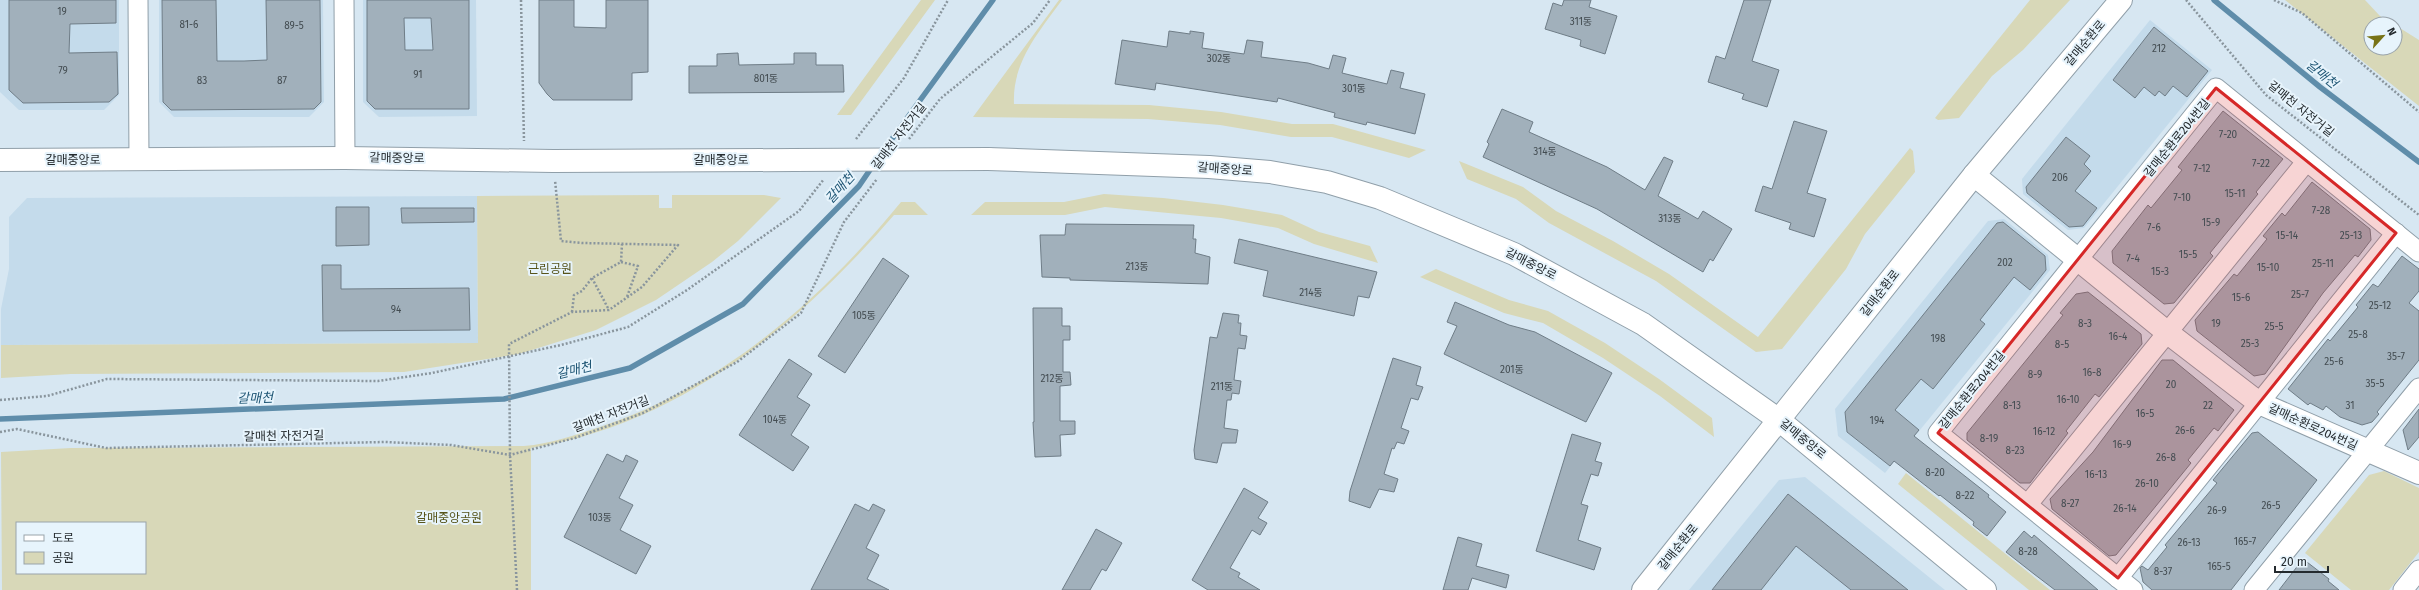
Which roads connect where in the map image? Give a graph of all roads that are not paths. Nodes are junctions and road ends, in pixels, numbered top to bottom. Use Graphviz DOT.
graph roads {
  1 [pos="138,0"];
  2 [pos="344,0"];
  3 [pos="2121,0"];
  4 [pos="345,158"];
  5 [pos="139,159"];
  6 [pos="0,160"];
  7 [pos="2306,162"];
  8 [pos="1974,175"];
  9 [pos="2396,233"];
  10 [pos="2419,252"];
  11 [pos="2078,258"];
  12 [pos="2168,333"];
  13 [pos="2419,388"];
  14 [pos="2259,403"];
  15 [pos="1779,420"];
  16 [pos="2367,452"];
  17 [pos="2419,473"];
  18 [pos="2028,504"];
  19 [pos="2419,570"];
  20 [pos="2125,584"];
  21 [pos="1643,590"];
  22 [pos="1985,590"];
  23 [pos="2254,590"];
  24 [pos="2403,590"];
  1 -- 5 [label="street"];
  2 -- 4 [label="street"];
  3 -- 8 [label="street, 갈매순환로"];
  4 -- 5 [label="street, 갈매중앙로"];
  4 -- 15 [label="street, 갈매중앙로, bridge"];
  5 -- 6 [label="street, 갈매중앙로"];
  7 -- 9 [label="street, 갈매순환로204번길"];
  7 -- 11 [label="street, 갈매순환로204번길"];
  7 -- 12 [label="street"];
  8 -- 11 [label="street, 갈매순환로204번길"];
  8 -- 15 [label="street, 갈매순환로"];
  9 -- 10 [label="street, 갈매순환로204번길"];
  9 -- 14 [label="street, 갈매순환로204번길"];
  11 -- 12 [label="street, 갈매순환로204번길"];
  11 -- 18 [label="street, 갈매순환로204번길"];
  12 -- 14 [label="street, 갈매순환로204번길"];
  12 -- 18 [label="street"];
  13 -- 16 [label="street, 갈매순환로204번길"];
  14 -- 16 [label="street, 갈매순환로204번길"];
  14 -- 20 [label="street, 갈매순환로204번길"];
  15 -- 21 [label="street, 갈매순환로"];
  15 -- 22 [label="street, 갈매중앙로"];
  16 -- 17 [label="street, 갈매순환로204번길"];
  16 -- 23 [label="street"];
  18 -- 20 [label="street, 갈매순환로204번길"];
  19 -- 24 [label="street"];
}
